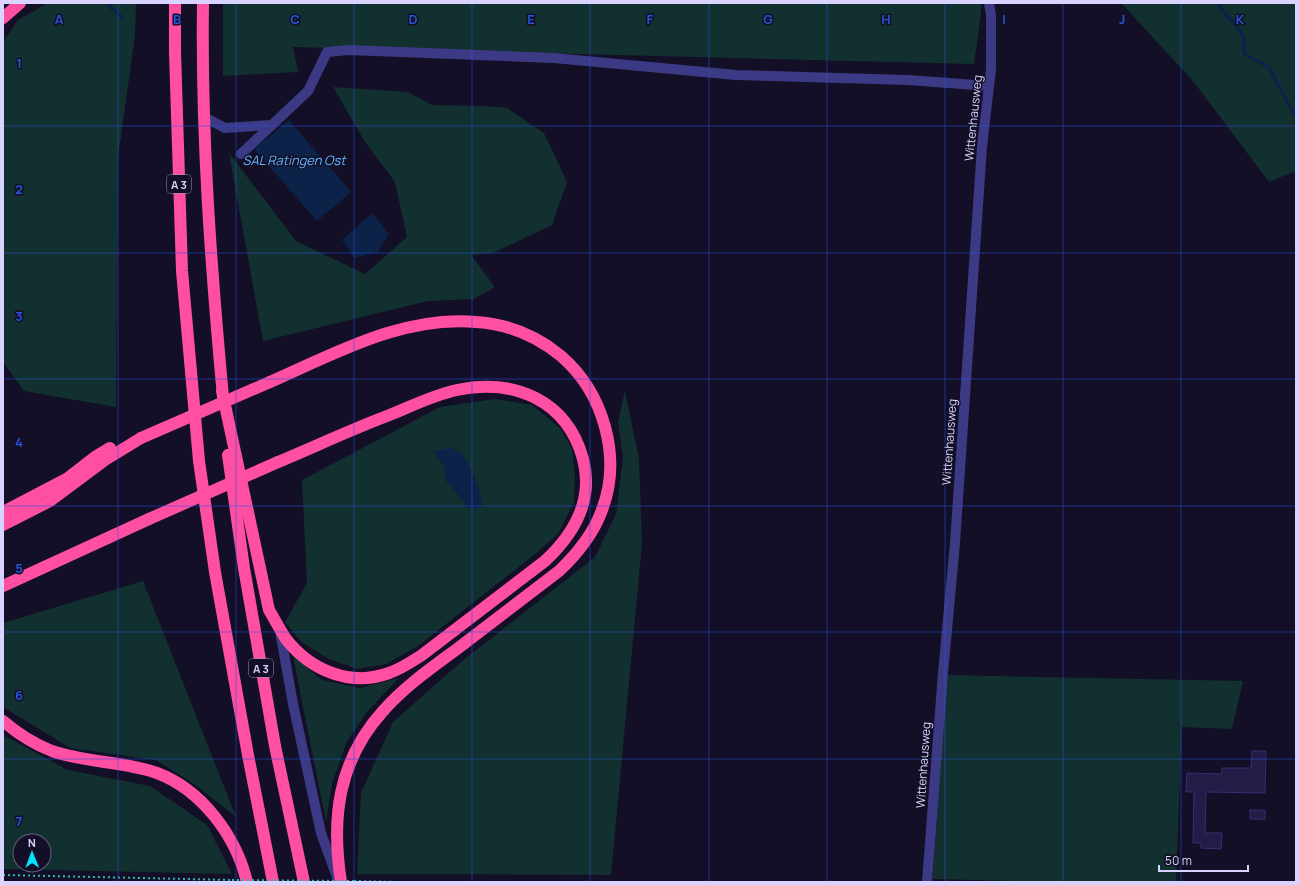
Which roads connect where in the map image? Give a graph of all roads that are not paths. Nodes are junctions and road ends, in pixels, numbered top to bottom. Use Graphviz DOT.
graph roads {
  1 [pos="20,3"];
  2 [pos="175,3"];
  3 [pos="203,3"];
  4 [pos="989,3"];
  5 [pos="3,18"];
  6 [pos="989,86"];
  7 [pos="204,117"];
  8 [pos="271,125"];
  9 [pos="241,154"];
  10 [pos="222,391"];
  11 [pos="141,438"];
  12 [pos="3,512"];
  13 [pos="3,525"];
  14 [pos="3,586"];
  15 [pos="279,627"];
  16 [pos="3,721"];
  17 [pos="247,882"];
  18 [pos="274,882"];
  19 [pos="304,882"];
  20 [pos="340,882"];
  21 [pos="927,882"];
  1 -- 5 [label="highway"];
  2 -- 18 [label="highway, A 3"];
  3 -- 7 [label="highway, A 3"];
  4 -- 6 [label="street, Wittenhausweg"];
  6 -- 8 [label="street"];
  6 -- 21 [label="street, Wittenhausweg"];
  7 -- 8 [label="street"];
  7 -- 10 [label="highway, A 3"];
  8 -- 9 [label="street"];
  10 -- 15 [label="highway"];
  10 -- 19 [label="highway, A 3"];
  11 -- 12 [label="highway"];
  11 -- 13 [label="highway"];
  11 -- 20 [label="highway, bridge"];
  14 -- 15 [label="highway, bridge"];
  15 -- 20 [label="street"];
  16 -- 17 [label="highway"];
}
